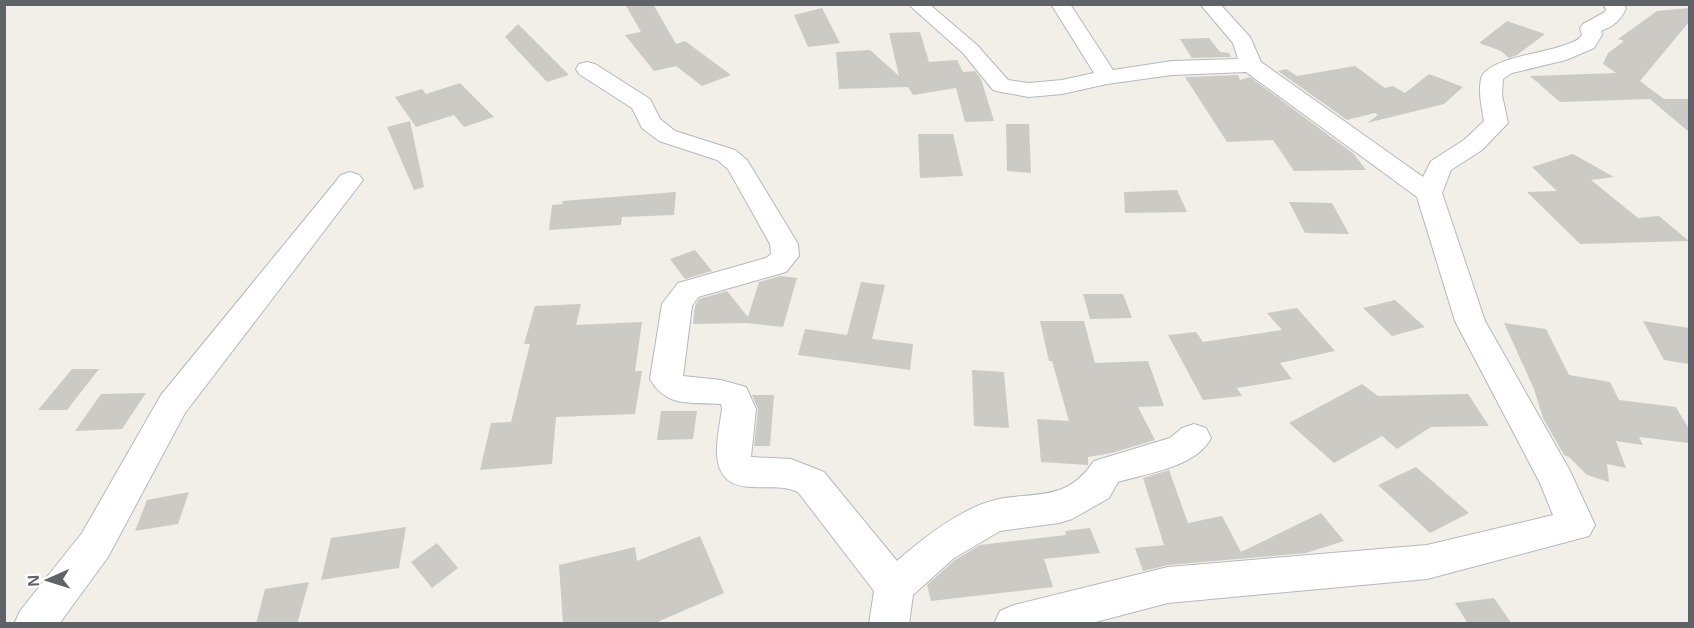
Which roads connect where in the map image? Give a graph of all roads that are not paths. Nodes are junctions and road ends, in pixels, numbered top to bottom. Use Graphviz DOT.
graph roads {
  1 [pos="917,4"];
  2 [pos="1060,4"];
  3 [pos="1209,4"];
  4 [pos="1612,4"];
  5 [pos="1251,65"];
  6 [pos="587,69"];
  7 [pos="1107,77"];
  8 [pos="350,180"];
  9 [pos="1429,193"];
  10 [pos="1194,438"];
  11 [pos="891,605"];
  12 [pos="34,624"];
  13 [pos="1014,624"];
  1 -- 7 [label="street"];
  2 -- 7 [label="street"];
  3 -- 5 [label="street"];
  4 -- 9 [label="street"];
  5 -- 7 [label="street"];
  5 -- 9 [label="street"];
  6 -- 11 [label="street"];
  8 -- 12 [label="street"];
  9 -- 13 [label="street"];
  10 -- 11 [label="street"];
}
